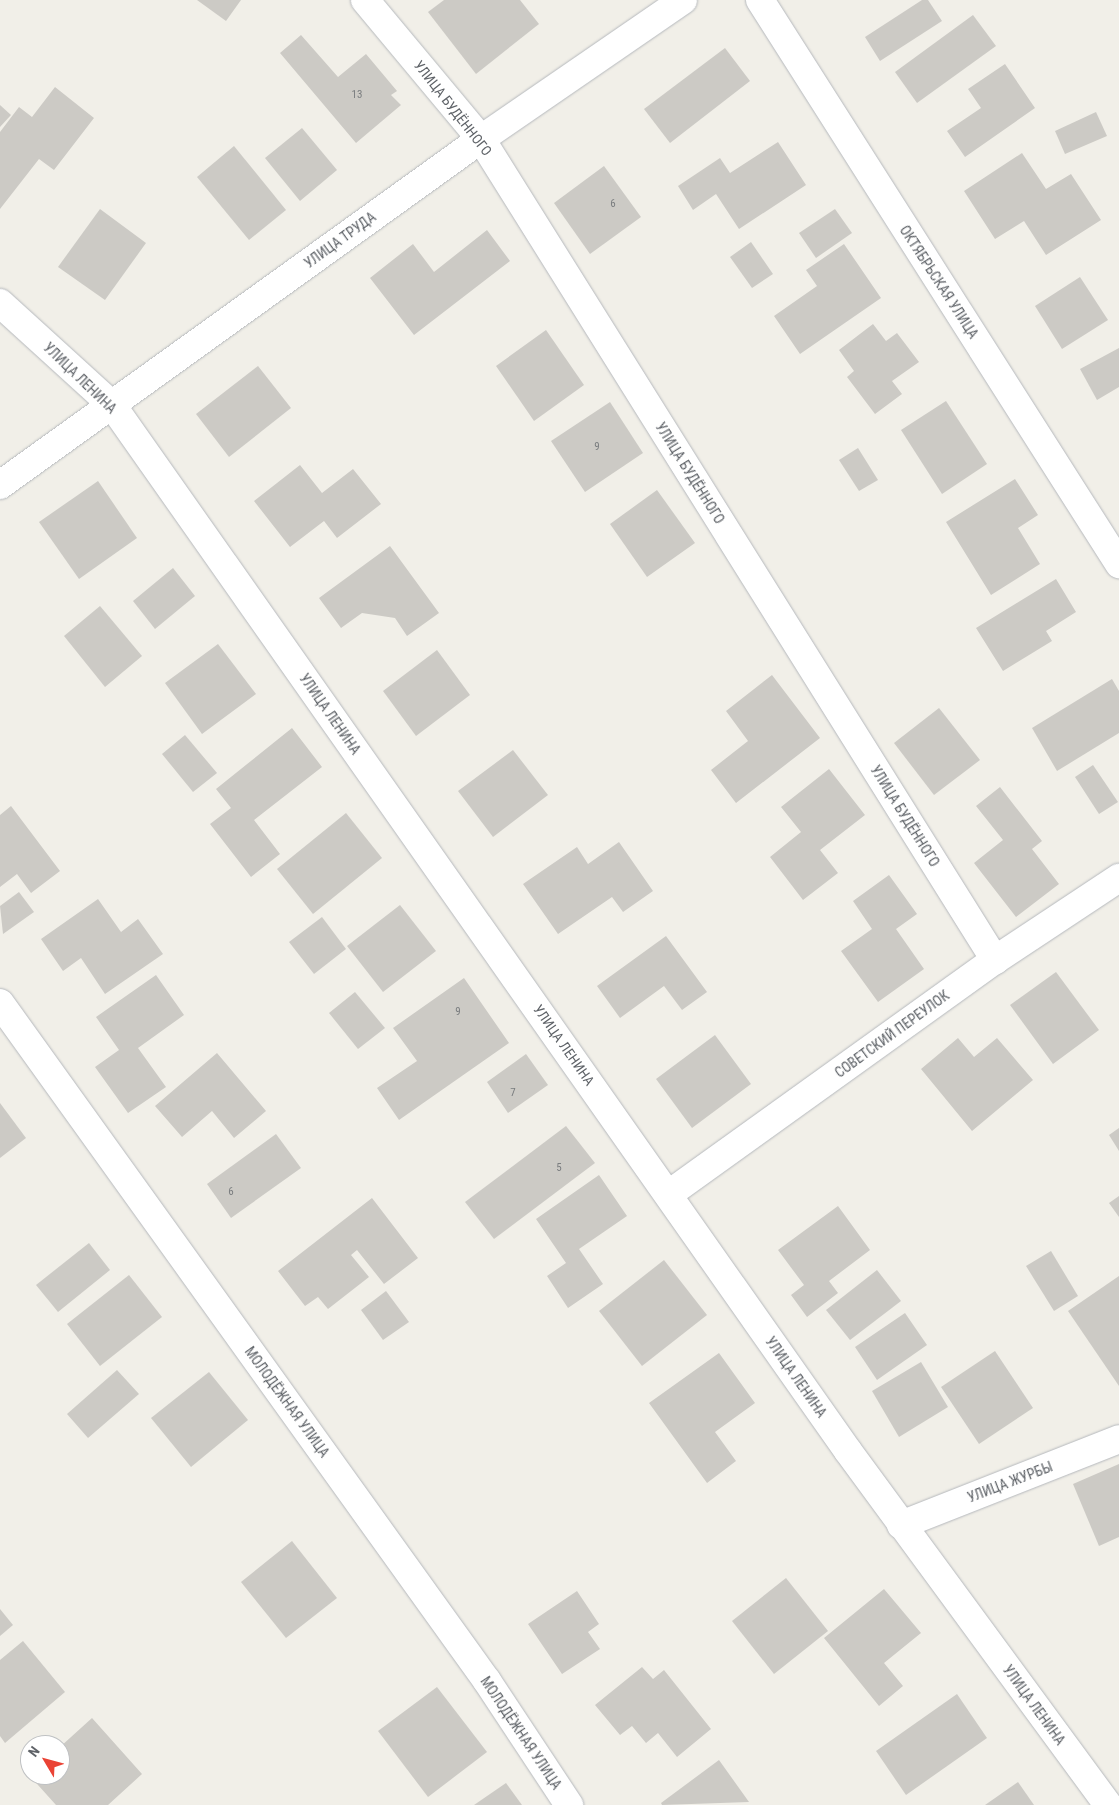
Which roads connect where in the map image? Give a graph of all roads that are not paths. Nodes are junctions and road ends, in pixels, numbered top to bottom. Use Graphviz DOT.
graph roads {
  1 [pos="365,0"];
  2 [pos="683,0"];
  3 [pos="760,0"];
  4 [pos="481,139"];
  5 [pos="0,303"];
  6 [pos="112,405"];
  7 [pos="0,485"];
  8 [pos="1119,564"];
  9 [pos="1119,878"];
  10 [pos="995,960"];
  11 [pos="0,1003"];
  12 [pos="669,1194"];
  13 [pos="1119,1439"];
  14 [pos="901,1525"];
  15 [pos="569,1805"];
  16 [pos="1108,1805"];
  1 -- 4 [label="street, УЛИЦА БУДЁННОГО"];
  2 -- 4 [label="street, УЛИЦА ТРУДА"];
  3 -- 8 [label="street, ОКТЯБРЬСКАЯ УЛИЦА"];
  4 -- 6 [label="street, УЛИЦА ТРУДА"];
  4 -- 10 [label="street, УЛИЦА БУДЁННОГО"];
  5 -- 6 [label="street, УЛИЦА ЛЕНИНА"];
  6 -- 7 [label="street, УЛИЦА ТРУДА"];
  6 -- 12 [label="street, УЛИЦА ЛЕНИНА"];
  9 -- 10 [label="street, СОВЕТСКИЙ ПЕРЕУЛОК"];
  10 -- 12 [label="street, СОВЕТСКИЙ ПЕРЕУЛОК"];
  11 -- 15 [label="street, МОЛОДЁЖНАЯ УЛИЦА"];
  12 -- 14 [label="street, УЛИЦА ЛЕНИНА"];
  13 -- 14 [label="street, УЛИЦА ЖУРБЫ"];
  14 -- 16 [label="street, УЛИЦА ЛЕНИНА"];
}
